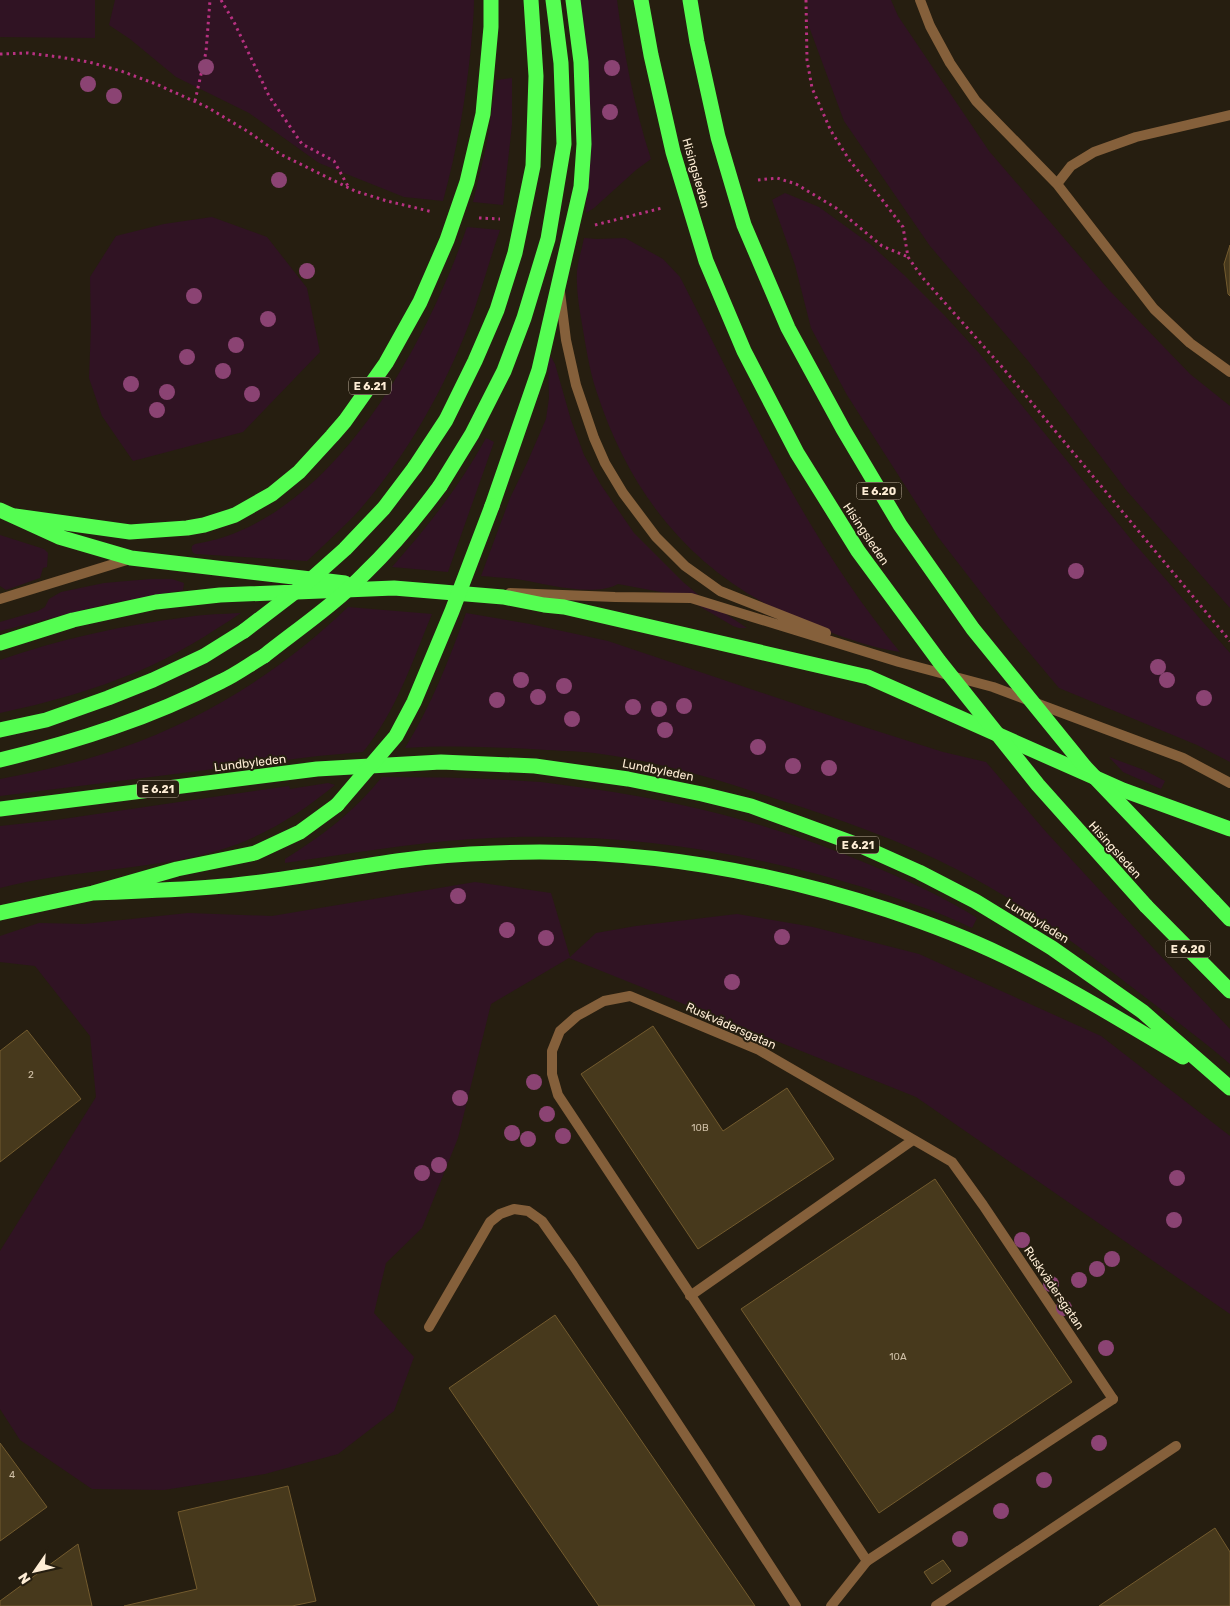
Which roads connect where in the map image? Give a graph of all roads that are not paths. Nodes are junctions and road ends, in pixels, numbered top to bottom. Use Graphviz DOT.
graph roads {
  1 [pos="490,0"];
  2 [pos="531,0"];
  3 [pos="553,0"];
  4 [pos="573,0"];
  5 [pos="641,0"];
  6 [pos="690,0"];
  7 [pos="920,0"];
  8 [pos="1230,115"];
  9 [pos="1057,184"];
  10 [pos="559,283"];
  11 [pos="1230,372"];
  12 [pos="0,510"];
  13 [pos="15,516"];
  14 [pos="131,558"];
  15 [pos="394,588"];
  16 [pos="0,599"];
  17 [pos="0,643"];
  18 [pos="899,662"];
  19 [pos="0,730"];
  20 [pos="0,760"];
  21 [pos="1230,783"];
  22 [pos="0,809"];
  23 [pos="1230,829"];
  24 [pos="93,893"];
  25 [pos="0,913"];
  26 [pos="1230,919"];
  27 [pos="1230,991"];
  28 [pos="1215,1076"];
  29 [pos="1230,1088"];
  30 [pos="913,1140"];
  31 [pos="690,1296"];
  32 [pos="429,1327"];
  33 [pos="1176,1446"];
  34 [pos="867,1561"];
  35 [pos="796,1606"];
  36 [pos="831,1606"];
  37 [pos="936,1606"];
  1 -- 13 [label="highway, E 6.21"];
  2 -- 19 [label="highway, bridge"];
  3 -- 20 [label="highway, bridge"];
  4 -- 10 [label="highway"];
  5 -- 27 [label="highway, Hisingsleden / E 6.20, bridge"];
  6 -- 26 [label="highway, E 6.20, bridge"];
  7 -- 9 [label="street"];
  8 -- 9 [label="street"];
  9 -- 11 [label="street"];
  10 -- 18 [label="street"];
  10 -- 24 [label="highway, bridge"];
  12 -- 13 [label="highway"];
  13 -- 14 [label="highway"];
  14 -- 15 [label="highway"];
  14 -- 16 [label="street"];
  15 -- 17 [label="highway"];
  15 -- 18 [label="street"];
  15 -- 23 [label="highway"];
  18 -- 21 [label="street"];
  22 -- 28 [label="highway, Lundbyleden / E 6.21"];
  24 -- 25 [label="highway"];
  24 -- 28 [label="highway"];
  28 -- 29 [label="highway, Lundbyleden / E 6.21"];
  30 -- 31 [label="street"];
  30 -- 31 [label="street, Ruskvädersgatan"];
  30 -- 34 [label="street, Ruskvädersgatan"];
  31 -- 34 [label="street, Ruskvädersgatan"];
  32 -- 35 [label="street"];
  33 -- 37 [label="street"];
  34 -- 36 [label="street, Ruskvädersgatan"];
}
